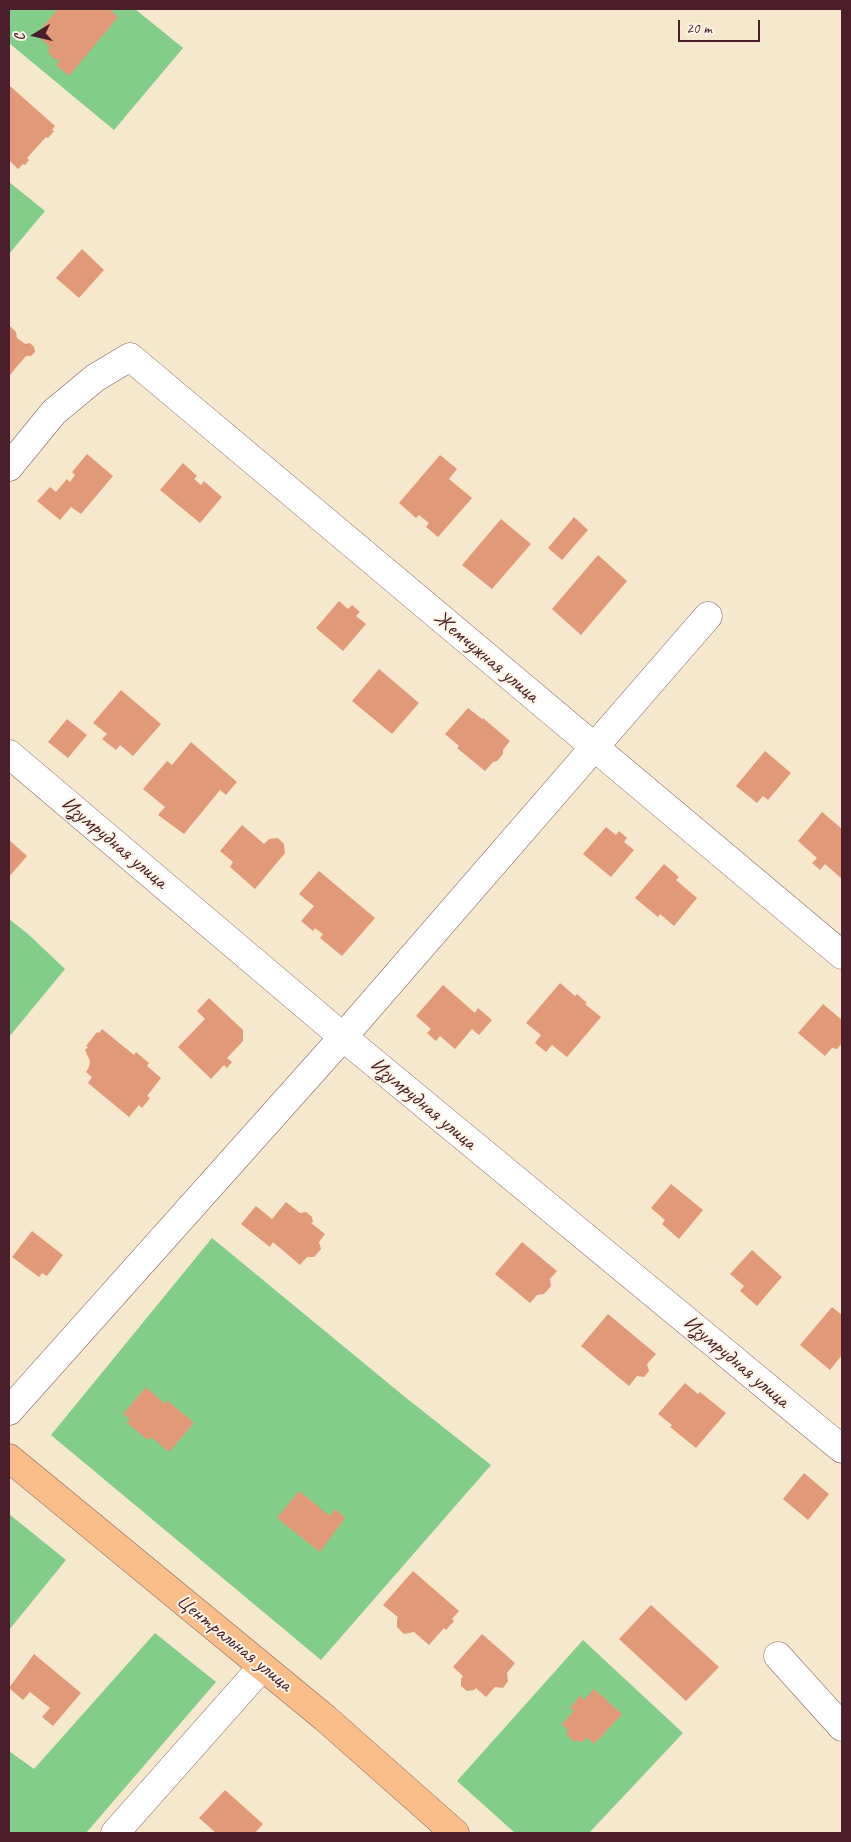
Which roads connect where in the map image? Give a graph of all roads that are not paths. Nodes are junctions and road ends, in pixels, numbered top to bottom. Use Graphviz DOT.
graph roads {
  1 [pos="9,467"];
  2 [pos="708,616"];
  3 [pos="594,747"];
  4 [pos="9,754"];
  5 [pos="842,955"];
  6 [pos="343,1037"];
  7 [pos="9,1411"];
  8 [pos="842,1449"];
  9 [pos="9,1458"];
  10 [pos="778,1656"];
  11 [pos="262,1667"];
  12 [pos="842,1727"];
  13 [pos="115,1833"];
  14 [pos="454,1833"];
  1 -- 3 [label="street, Жемчужная улица"];
  2 -- 3 [label="street"];
  3 -- 5 [label="street, Жемчужная улица"];
  3 -- 6 [label="street"];
  4 -- 6 [label="street, Изумрудная улица"];
  6 -- 7 [label="street"];
  6 -- 8 [label="street, Изумрудная улица"];
  9 -- 11 [label="main road, Центральная улица"];
  10 -- 12 [label="street"];
  11 -- 13 [label="street"];
  11 -- 14 [label="main road, Центральная улица"];
}
